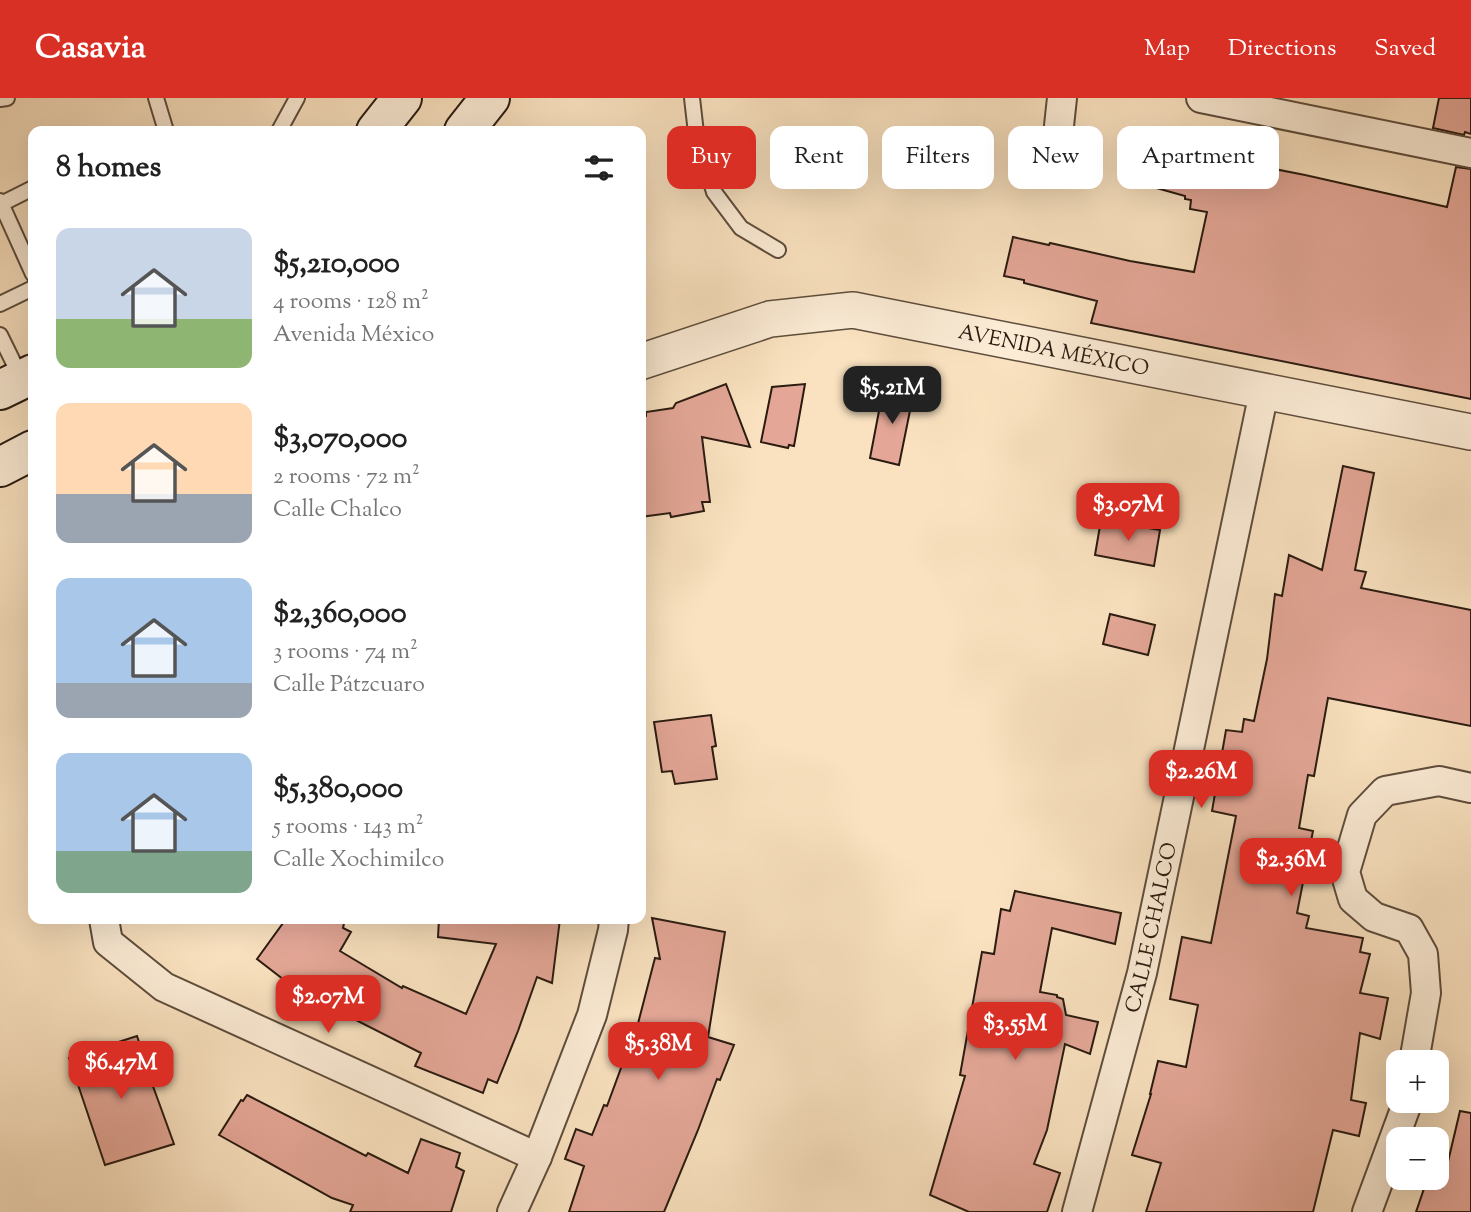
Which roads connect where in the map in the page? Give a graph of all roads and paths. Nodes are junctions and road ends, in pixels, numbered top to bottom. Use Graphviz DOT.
graph roads {
  1 [pos="7,98"];
  2 [pos="156,98"];
  3 [pos="297,98"];
  4 [pos="402,98"];
  5 [pos="692,98"];
  6 [pos="1062,98"];
  7 [pos="1201,98"];
  8 [pos="0,99"];
  9 [pos="160,126"];
  10 [pos="282,126"];
  11 [pos="380,126"];
  12 [pos="1059,126"];
  13 [pos="1471,153"];
  14 [pos="28,190"];
  15 [pos="0,202"];
  16 [pos="778,250"];
  17 [pos="28,263"];
  18 [pos="28,290"];
  19 [pos="0,304"];
  20 [pos="0,335"];
  21 [pos="646,360"];
  22 [pos="18,381"];
  23 [pos="1264,392"];
  24 [pos="1471,432"];
  25 [pos="28,453"];
  26 [pos="0,467"];
  27 [pos="1471,788"];
  28 [pos="105,924"];
  29 [pos="614,924"];
  30 [pos="1416,1050"];
  31 [pos="1404,1113"];
  32 [pos="537,1157"];
  33 [pos="512,1212"];
  34 [pos="1077,1212"];
  35 [pos="1367,1212"];
  1 -- 8 [label="lane"];
  2 -- 9 [label="lane"];
  3 -- 10 [label="lane"];
  4 -- 11 [label="main road"];
  5 -- 16 [label="lane"];
  6 -- 12 [label="street"];
  7 -- 13 [label="street"];
  14 -- 15 [label="lane"];
  15 -- 17 [label="lane"];
  18 -- 19 [label="lane"];
  20 -- 22 [label="lane"];
  21 -- 23 [label="street, AVENIDA MÉXICO"];
  23 -- 24 [label="street, AVENIDA MÉXICO"];
  23 -- 34 [label="street, CALLE CHALCO"];
  25 -- 26 [label="main road"];
  27 -- 30 [label="street"];
  28 -- 32 [label="street"];
  29 -- 32 [label="street"];
  31 -- 35 [label="street"];
  32 -- 33 [label="street"];
}
